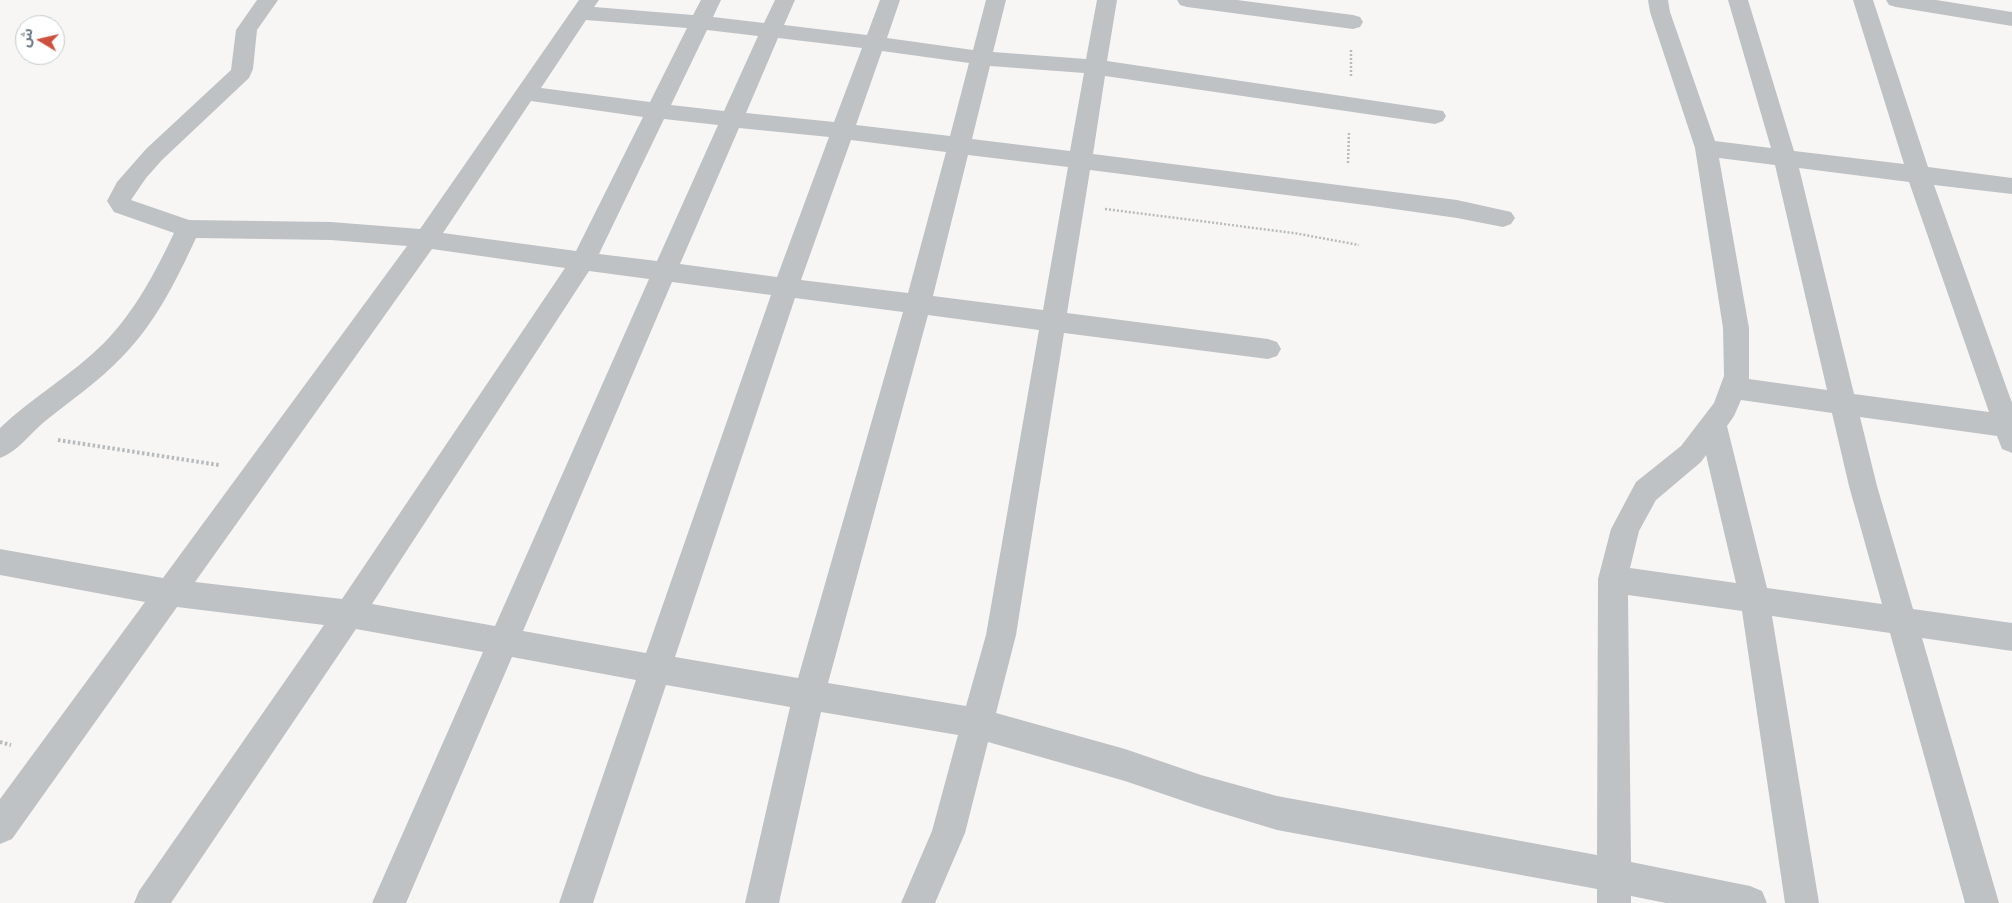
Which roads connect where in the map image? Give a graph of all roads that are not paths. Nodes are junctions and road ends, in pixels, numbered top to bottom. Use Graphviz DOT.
graph roads {
  1 [pos="268,0"];
  2 [pos="785,0"];
  3 [pos="890,0"];
  4 [pos="996,0"];
  5 [pos="1107,0"];
  6 [pos="1187,0"];
  7 [pos="1658,0"];
  8 [pos="1738,0"];
  9 [pos="1863,0"];
  10 [pos="1896,0"];
  11 [pos="585,6"];
  12 [pos="706,11"];
  13 [pos="2004,12"];
  14 [pos="1352,22"];
  15 [pos="771,32"];
  16 [pos="2012,38"];
  17 [pos="874,43"];
  18 [pos="981,58"];
  19 [pos="1096,68"];
  20 [pos="526,93"];
  21 [pos="657,111"];
  22 [pos="1435,116"];
  23 [pos="731,119"];
  24 [pos="842,131"];
  25 [pos="958,145"];
  26 [pos="1706,148"];
  27 [pos="1785,158"];
  28 [pos="1080,160"];
  29 [pos="1918,173"];
  30 [pos="2012,186"];
  31 [pos="1503,218"];
  32 [pos="188,229"];
  33 [pos="426,239"];
  34 [pos="583,262"];
  35 [pos="664,271"];
  36 [pos="786,287"];
  37 [pos="918,304"];
  38 [pos="1052,321"];
  39 [pos="1268,349"];
  40 [pos="1733,388"];
  41 [pos="1843,402"];
  42 [pos="1713,425"];
  43 [pos="2010,432"];
  44 [pos="4,433"];
  45 [pos="0,562"];
  46 [pos="1613,579"];
  47 [pos="171,593"];
  48 [pos="1754,600"];
  49 [pos="349,614"];
  50 [pos="1901,620"];
  51 [pos="2012,637"];
  52 [pos="504,641"];
  53 [pos="656,669"];
  54 [pos="809,694"];
  55 [pos="978,723"];
  56 [pos="0,827"];
  57 [pos="1614,889"];
  58 [pos="151,903"];
  59 [pos="389,903"];
  60 [pos="576,903"];
  61 [pos="762,903"];
  62 [pos="918,903"];
  63 [pos="1750,903"];
  64 [pos="1802,903"];
  65 [pos="1982,903"];
  1 -- 32 [label="street"];
  2 -- 15 [label="street"];
  3 -- 17 [label="street"];
  4 -- 18 [label="street"];
  5 -- 19 [label="street"];
  6 -- 14 [label="street"];
  7 -- 26 [label="street"];
  8 -- 27 [label="street"];
  9 -- 29 [label="street"];
  10 -- 13 [label="street"];
  11 -- 12 [label="street"];
  11 -- 20 [label="street"];
  12 -- 15 [label="street"];
  12 -- 21 [label="street"];
  13 -- 16 [label="street"];
  15 -- 17 [label="street"];
  15 -- 23 [label="street"];
  17 -- 18 [label="street"];
  17 -- 24 [label="street"];
  18 -- 19 [label="street"];
  18 -- 25 [label="street"];
  19 -- 22 [label="street"];
  19 -- 28 [label="street"];
  20 -- 21 [label="street"];
  20 -- 33 [label="street"];
  21 -- 23 [label="street"];
  21 -- 34 [label="street"];
  23 -- 24 [label="street"];
  23 -- 35 [label="street"];
  24 -- 25 [label="street"];
  24 -- 36 [label="street"];
  25 -- 28 [label="street"];
  25 -- 37 [label="street"];
  26 -- 27 [label="street"];
  26 -- 40 [label="street"];
  27 -- 29 [label="street"];
  27 -- 41 [label="street"];
  28 -- 31 [label="street"];
  28 -- 38 [label="street"];
  29 -- 30 [label="street"];
  29 -- 43 [label="street"];
  32 -- 33 [label="street"];
  32 -- 44 [label="street"];
  33 -- 34 [label="street"];
  33 -- 47 [label="street"];
  34 -- 35 [label="street"];
  34 -- 49 [label="street"];
  35 -- 36 [label="street"];
  35 -- 52 [label="street"];
  36 -- 37 [label="street"];
  36 -- 53 [label="street"];
  37 -- 38 [label="street"];
  37 -- 54 [label="street"];
  38 -- 39 [label="street"];
  38 -- 55 [label="street"];
  40 -- 41 [label="street"];
  40 -- 42 [label="street"];
  41 -- 43 [label="street"];
  41 -- 50 [label="street"];
  42 -- 46 [label="street"];
  42 -- 48 [label="street"];
  45 -- 47 [label="street"];
  46 -- 48 [label="street"];
  46 -- 57 [label="street"];
  47 -- 49 [label="street"];
  47 -- 56 [label="street"];
  48 -- 50 [label="street"];
  48 -- 64 [label="street"];
  49 -- 52 [label="street"];
  49 -- 58 [label="street"];
  50 -- 51 [label="street"];
  50 -- 65 [label="street"];
  52 -- 53 [label="street"];
  52 -- 59 [label="street"];
  53 -- 54 [label="street"];
  53 -- 60 [label="street"];
  54 -- 55 [label="street"];
  54 -- 61 [label="street"];
  55 -- 57 [label="street"];
  55 -- 62 [label="street"];
  57 -- 63 [label="street"];
}
